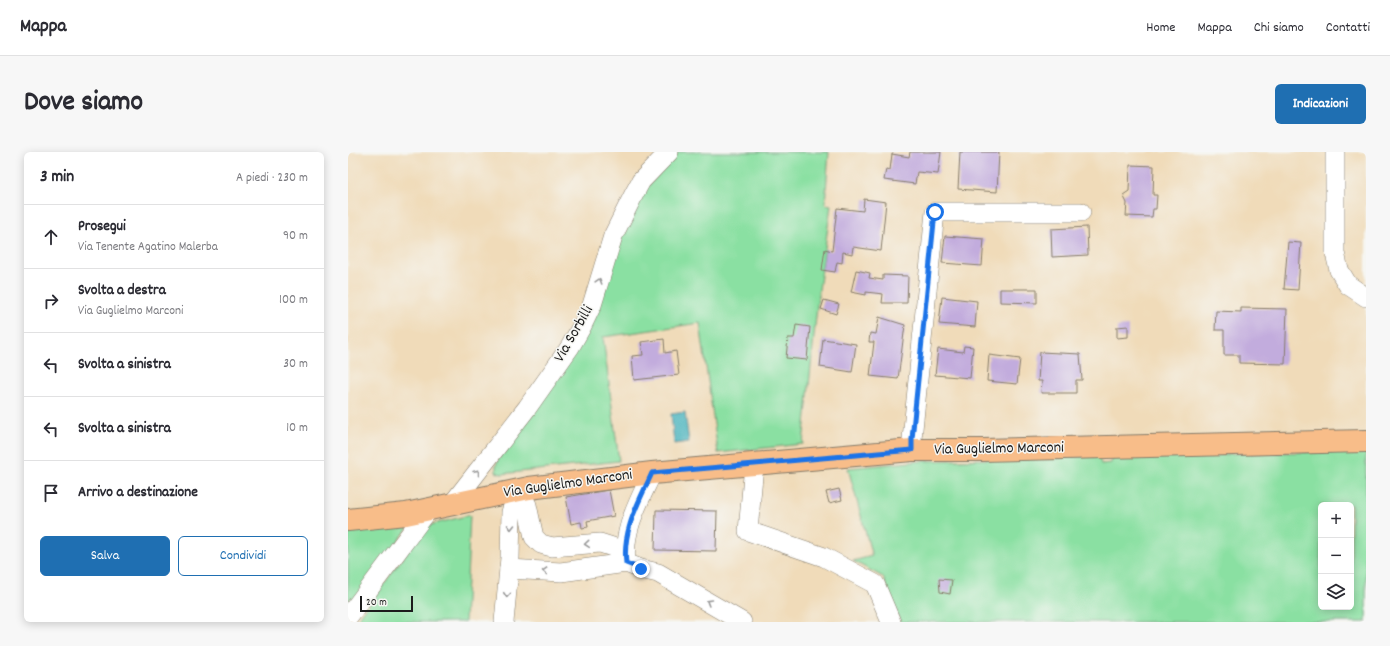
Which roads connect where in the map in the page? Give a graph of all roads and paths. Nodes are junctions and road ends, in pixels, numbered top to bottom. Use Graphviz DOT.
graph roads {
  1 [pos="670,152"];
  2 [pos="1335,152"];
  3 [pos="1081,212"];
  4 [pos="1366,297"];
  5 [pos="1366,441"];
  6 [pos="912,450"];
  7 [pos="754,465"];
  8 [pos="652,473"];
  9 [pos="519,489"];
  10 [pos="453,503"];
  11 [pos="429,508"];
  12 [pos="348,520"];
  13 [pos="625,557"];
  14 [pos="509,569"];
  15 [pos="348,617"];
  16 [pos="504,622"];
  17 [pos="742,622"];
  18 [pos="891,622"];
  10 -- 1 [label="street, Via Sorbilli, one-way"];
  2 -- 4 [label="street"];
  3 -- 6 [label="street"];
  5 -- 6 [label="main road, Via Guglielmo Marconi"];
  6 -- 7 [label="main road, Via Guglielmo Marconi"];
  7 -- 8 [label="main road, Via Guglielmo Marconi"];
  7 -- 18 [label="street"];
  8 -- 9 [label="main road, Via Guglielmo Marconi"];
  8 -- 13 [label="street"];
  9 -- 10 [label="main road, Via Guglielmo Marconi"];
  13 -- 9 [label="street, one-way"];
  9 -- 14 [label="street, one-way"];
  10 -- 11 [label="main road, Via Guglielmo Marconi"];
  11 -- 12 [label="main road, Via Guglielmo Marconi"];
  11 -- 15 [label="street"];
  13 -- 14 [label="street, one-way"];
  17 -- 13 [label="street, one-way"];
  14 -- 16 [label="street, one-way"];
}
